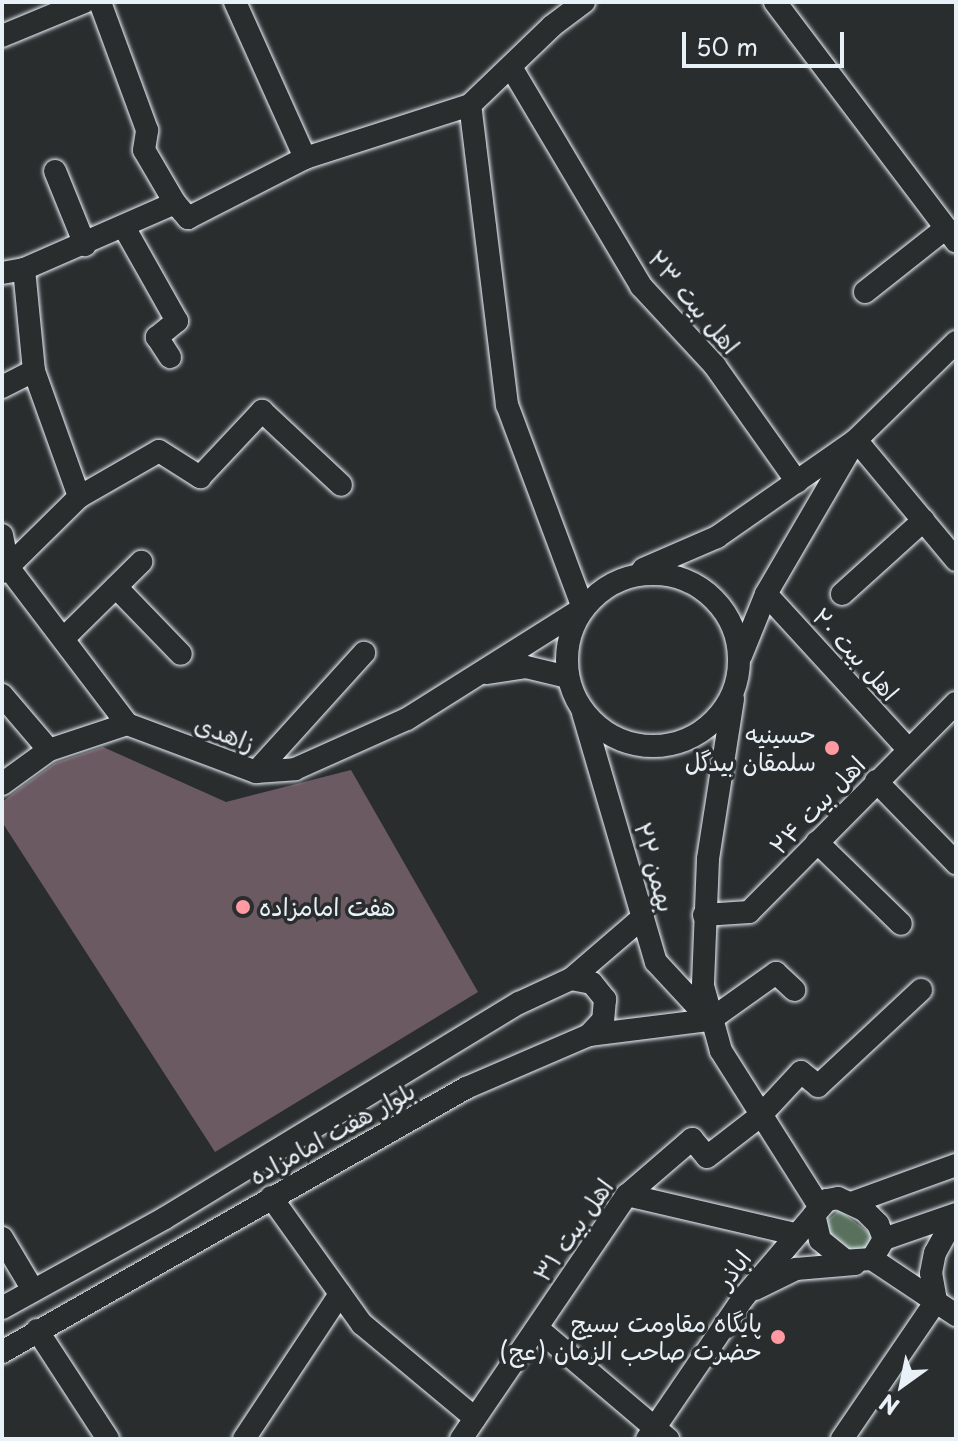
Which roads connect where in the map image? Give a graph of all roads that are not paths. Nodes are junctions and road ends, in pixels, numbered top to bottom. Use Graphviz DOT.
graph roads {
  1 [pos="84,2"];
  2 [pos="100,2"];
  3 [pos="235,2"];
  4 [pos="584,2"];
  5 [pos="775,2"];
  6 [pos="2,36"];
  7 [pos="511,67"];
  8 [pos="470,105"];
  9 [pos="305,158"];
  10 [pos="55,171"];
  11 [pos="175,203"];
  12 [pos="124,227"];
  13 [pos="951,234"];
  14 [pos="85,245"];
  15 [pos="13,271"];
  16 [pos="865,292"];
  17 [pos="956,342"];
  18 [pos="170,357"];
  19 [pos="34,371"];
  20 [pos="2,387"];
  21 [pos="856,440"];
  22 [pos="797,482"];
  23 [pos="341,485"];
  24 [pos="79,497"];
  25 [pos="924,520"];
  26 [pos="2,535"];
  27 [pos="956,560"];
  28 [pos="141,562"];
  29 [pos="5,570"];
  30 [pos="630,575"];
  31 [pos="116,587"];
  32 [pos="766,594"];
  33 [pos="842,594"];
  34 [pos="583,608"];
  35 [pos="63,639"];
  36 [pos="364,653"];
  37 [pos="181,654"];
  38 [pos="741,656"];
  39 [pos="473,675"];
  40 [pos="568,677"];
  41 [pos="734,694"];
  42 [pos="2,695"];
  43 [pos="956,703"];
  44 [pos="583,711"];
  45 [pos="127,724"];
  46 [pos="908,749"];
  47 [pos="49,750"];
  48 [pos="256,772"];
  49 [pos="876,781"];
  50 [pos="2,784"];
  51 [pos="817,842"];
  52 [pos="956,863"];
  53 [pos="704,915"];
  54 [pos="643,917"];
  55 [pos="901,924"];
  56 [pos="571,979"];
  57 [pos="794,990"];
  58 [pos="921,990"];
  59 [pos="710,1020"];
  60 [pos="589,1035"];
  61 [pos="760,1116"];
  62 [pos="956,1165"];
  63 [pos="627,1195"];
  64 [pos="271,1197"];
  65 [pos="851,1203"];
  66 [pos="817,1210"];
  67 [pos="956,1214"];
  68 [pos="794,1234"];
  69 [pos="2,1238"];
  70 [pos="884,1239"];
  71 [pos="866,1262"];
  72 [pos="33,1290"];
  73 [pos="340,1294"];
  74 [pos="744,1297"];
  75 [pos="936,1301"];
  76 [pos="2,1308"];
  77 [pos="956,1315"];
  78 [pos="537,1328"];
  79 [pos="37,1330"];
  80 [pos="2,1352"];
  81 [pos="475,1418"];
  82 [pos="657,1435"];
  83 [pos="108,1439"];
  84 [pos="244,1439"];
  85 [pos="461,1439"];
  86 [pos="842,1439"];
  1 -- 6 [label="street"];
  2 -- 11 [label="street"];
  3 -- 9 [label="street"];
  4 -- 7 [label="street"];
  5 -- 13 [label="street"];
  7 -- 8 [label="street"];
  7 -- 22 [label="street, اهل بیت ۲۳"];
  8 -- 9 [label="street"];
  8 -- 34 [label="street"];
  9 -- 11 [label="street"];
  10 -- 14 [label="street"];
  11 -- 12 [label="street"];
  12 -- 14 [label="street"];
  12 -- 18 [label="street"];
  13 -- 16 [label="street"];
  14 -- 15 [label="street"];
  15 -- 19 [label="street"];
  17 -- 21 [label="street"];
  19 -- 20 [label="street"];
  19 -- 24 [label="street"];
  21 -- 22 [label="street"];
  21 -- 25 [label="street"];
  21 -- 32 [label="street"];
  22 -- 30 [label="street"];
  23 -- 24 [label="street"];
  24 -- 29 [label="street"];
  25 -- 27 [label="street"];
  25 -- 33 [label="street"];
  26 -- 29 [label="street"];
  28 -- 31 [label="street"];
  29 -- 35 [label="street"];
  30 -- 34 [label="street"];
  30 -- 38 [label="street"];
  31 -- 35 [label="street"];
  31 -- 37 [label="street"];
  32 -- 38 [label="street"];
  32 -- 46 [label="street, اهل بیت ۲۰"];
  34 -- 39 [label="street, زاهدی"];
  34 -- 40 [label="street"];
  35 -- 45 [label="street"];
  36 -- 48 [label="street"];
  38 -- 41 [label="street"];
  39 -- 40 [label="street, زاهدی"];
  39 -- 48 [label="street, زاهدی"];
  40 -- 44 [label="street"];
  41 -- 44 [label="street"];
  41 -- 53 [label="street, ۲۲ بهمن"];
  42 -- 47 [label="street"];
  43 -- 46 [label="street, اهل بیت ۲۴"];
  44 -- 54 [label="street, ۲۲ بهمن"];
  45 -- 47 [label="street"];
  45 -- 48 [label="street, زاهدی"];
  46 -- 49 [label="street, اهل بیت ۲۴"];
  47 -- 50 [label="street"];
  49 -- 51 [label="street, اهل بیت ۲۴"];
  49 -- 52 [label="street"];
  51 -- 53 [label="street, اهل بیت ۲۴"];
  51 -- 55 [label="street"];
  53 -- 59 [label="street, ۲۲ بهمن"];
  54 -- 56 [label="street, بلوار هفت امامزاده"];
  54 -- 59 [label="street, ۲۲ بهمن"];
  56 -- 60 [label="street"];
  56 -- 72 [label="street, بلوار هفت امامزاده"];
  57 -- 59 [label="street"];
  58 -- 61 [label="street"];
  59 -- 60 [label="street, بلوار هفت امامزاده"];
  59 -- 61 [label="street, ۲۲ بهمن"];
  60 -- 64 [label="street, بلوار هفت امامزاده"];
  61 -- 63 [label="street, اهل بیت ۳۱"];
  61 -- 66 [label="street, ۲۲ بهمن"];
  62 -- 65 [label="street"];
  63 -- 68 [label="street"];
  63 -- 78 [label="street, اهل بیت ۳۱"];
  64 -- 73 [label="street"];
  64 -- 79 [label="street, بلوار هفت امامزاده"];
  65 -- 66 [label="street"];
  65 -- 70 [label="street"];
  66 -- 68 [label="street, اباذر"];
  66 -- 71 [label="street"];
  67 -- 70 [label="street"];
  67 -- 75 [label="street"];
  68 -- 74 [label="street, اباذر"];
  69 -- 72 [label="street"];
  70 -- 71 [label="street"];
  71 -- 74 [label="street"];
  71 -- 75 [label="street"];
  72 -- 76 [label="street, بلوار هفت امامزاده"];
  73 -- 81 [label="street"];
  73 -- 84 [label="street"];
  74 -- 82 [label="street, اباذر"];
  75 -- 77 [label="street"];
  75 -- 86 [label="street"];
  78 -- 81 [label="street, اهل بیت ۳۱"];
  78 -- 82 [label="street"];
  79 -- 80 [label="street, بلوار هفت امامزاده"];
  79 -- 83 [label="street"];
  81 -- 85 [label="street, اهل بیت ۳۱"];
}
